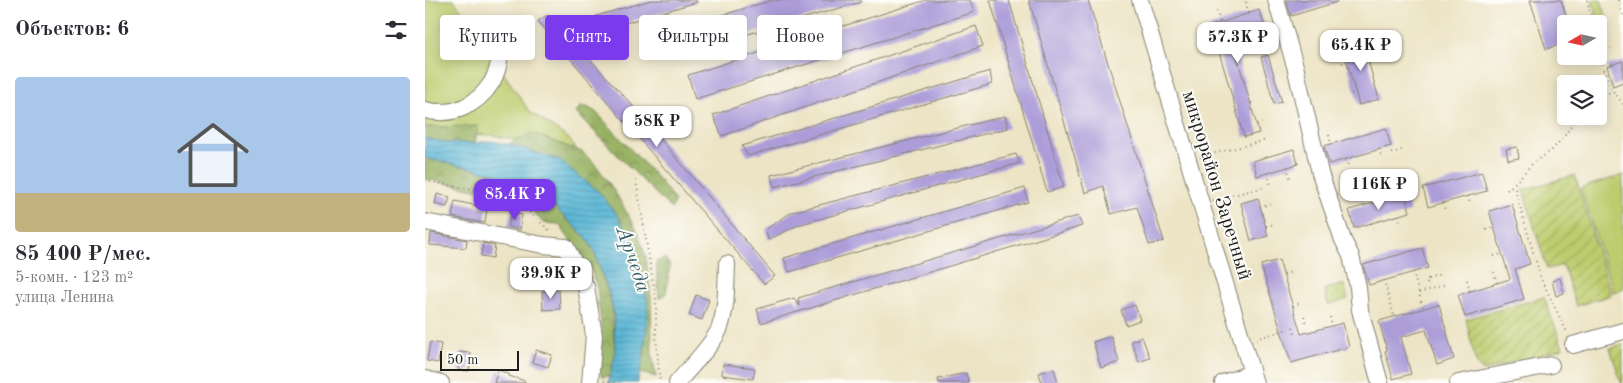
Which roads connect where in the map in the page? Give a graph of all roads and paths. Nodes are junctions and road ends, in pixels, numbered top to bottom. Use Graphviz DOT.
graph roads {
  1 [pos="1140,0"];
  2 [pos="1276,0"];
  3 [pos="1587,0"];
  4 [pos="1618,0"];
  5 [pos="1245,2"];
  6 [pos="1217,11"];
  7 [pos="1248,13"];
  8 [pos="1591,15"];
  9 [pos="1623,15"];
  10 [pos="1220,23"];
  11 [pos="1611,48"];
  12 [pos="1607,50"];
  13 [pos="499,60"];
  14 [pos="1244,61"];
  15 [pos="1347,61"];
  16 [pos="1239,63"];
  17 [pos="1342,63"];
  18 [pos="1602,65"];
  19 [pos="1604,70"];
  20 [pos="1601,75"];
  21 [pos="1249,80"];
  22 [pos="1244,82"];
  23 [pos="1613,91"];
  24 [pos="1356,93"];
  25 [pos="1351,94"];
  26 [pos="1607,94"];
  27 [pos="1256,102"];
  28 [pos="1251,103"];
  29 [pos="1623,104"];
  30 [pos="425,110"];
  31 [pos="1262,123"];
  32 [pos="1257,125"];
  33 [pos="1572,125"];
  34 [pos="1329,135"];
  35 [pos="1267,140"];
  36 [pos="1331,144"];
  37 [pos="1379,150"];
  38 [pos="1402,150"];
  39 [pos="1391,153"];
  40 [pos="1381,156"];
  41 [pos="1346,159"];
  42 [pos="1188,160"];
  43 [pos="1348,165"];
  44 [pos="1287,167"];
  45 [pos="1268,173"];
  46 [pos="425,180"];
  47 [pos="635,180"];
  48 [pos="1291,180"];
  49 [pos="1271,186"];
  50 [pos="1265,187"];
  51 [pos="1515,189"];
  52 [pos="1507,190"];
  53 [pos="1468,196"];
  54 [pos="1201,203"];
  55 [pos="1443,203"];
  56 [pos="1270,204"];
  57 [pos="1470,204"];
  58 [pos="1260,207"];
  59 [pos="1445,211"];
  60 [pos="1399,216"];
  61 [pos="425,222"];
  62 [pos="1275,224"];
  63 [pos="1371,224"];
  64 [pos="1401,224"];
  65 [pos="1265,226"];
  66 [pos="1494,227"];
  67 [pos="1487,230"];
  68 [pos="1373,232"];
  69 [pos="566,247"];
  70 [pos="1502,254"];
  71 [pos="1494,256"];
  72 [pos="727,264"];
  73 [pos="1291,272"];
  74 [pos="1413,272"];
  75 [pos="1494,272"];
  76 [pos="1284,274"];
  77 [pos="1441,275"];
  78 [pos="1384,280"];
  79 [pos="1467,280"];
  80 [pos="1497,283"];
  81 [pos="1427,284"];
  82 [pos="1444,285"];
  83 [pos="1470,291"];
  84 [pos="1419,293"];
  85 [pos="1301,303"];
  86 [pos="1293,306"];
  87 [pos="1423,308"];
  88 [pos="1304,316"];
  89 [pos="1394,316"];
  90 [pos="1330,318"];
  91 [pos="1307,324"];
  92 [pos="1332,326"];
  93 [pos="1293,328"];
  94 [pos="1287,329"];
  95 [pos="1623,331"];
  96 [pos="1295,336"];
  97 [pos="1573,345"];
  98 [pos="1246,351"];
  99 [pos="1551,365"];
  100 [pos="1254,378"];
  101 [pos="425,379"];
  102 [pos="596,382"];
  103 [pos="441,383"];
  104 [pos="617,383"];
  105 [pos="660,383"];
  106 [pos="677,383"];
  107 [pos="1223,383"];
  108 [pos="1380,383"];
  109 [pos="1458,383"];
  1 -- 42 [label="street, микрорайон Заречный"];
  2 -- 108 [label="street"];
  3 -- 8 [label="path"];
  4 -- 9 [label="path"];
  5 -- 7 [label="path"];
  6 -- 10 [label="path"];
  11 -- 12 [label="path"];
  13 -- 30 [label="street"];
  14 -- 16 [label="path"];
  15 -- 17 [label="path"];
  18 -- 19 [label="path"];
  19 -- 20 [label="path"];
  19 -- 23 [label="path"];
  21 -- 22 [label="path"];
  23 -- 26 [label="path"];
  23 -- 29 [label="path"];
  24 -- 25 [label="path"];
  27 -- 28 [label="path"];
  31 -- 32 [label="path"];
  33 -- 52 [label="path"];
  34 -- 36 [label="path"];
  35 -- 42 [label="path"];
  37 -- 40 [label="path"];
  38 -- 39 [label="path"];
  41 -- 43 [label="path"];
  42 -- 54 [label="street, микрорайон Заречный"];
  44 -- 48 [label="path"];
  45 -- 49 [label="path"];
  46 -- 69 [label="path"];
  47 -- 105 [label="path"];
  50 -- 54 [label="path"];
  51 -- 97 [label="path"];
  53 -- 57 [label="path"];
  54 -- 98 [label="street, микрорайон Заречный"];
  55 -- 59 [label="path"];
  56 -- 58 [label="path"];
  60 -- 64 [label="path"];
  61 -- 69 [label="street"];
  62 -- 65 [label="path"];
  63 -- 68 [label="path"];
  66 -- 67 [label="path"];
  69 -- 102 [label="street"];
  70 -- 71 [label="path"];
  72 -- 106 [label="street"];
  73 -- 76 [label="path"];
  74 -- 84 [label="path"];
  75 -- 80 [label="path"];
  77 -- 81 [label="path"];
  78 -- 89 [label="path"];
  79 -- 83 [label="path"];
  82 -- 84 [label="path"];
  84 -- 87 [label="path"];
  85 -- 86 [label="path"];
  88 -- 91 [label="path"];
  90 -- 92 [label="path"];
  93 -- 96 [label="path"];
  94 -- 98 [label="path"];
  95 -- 97 [label="street"];
  98 -- 100 [label="street, микрорайон Заречный"];
  99 -- 109 [label="street"];
  100 -- 107 [label="street"];
  101 -- 103 [label="street"];
  102 -- 104 [label="path"];
}
